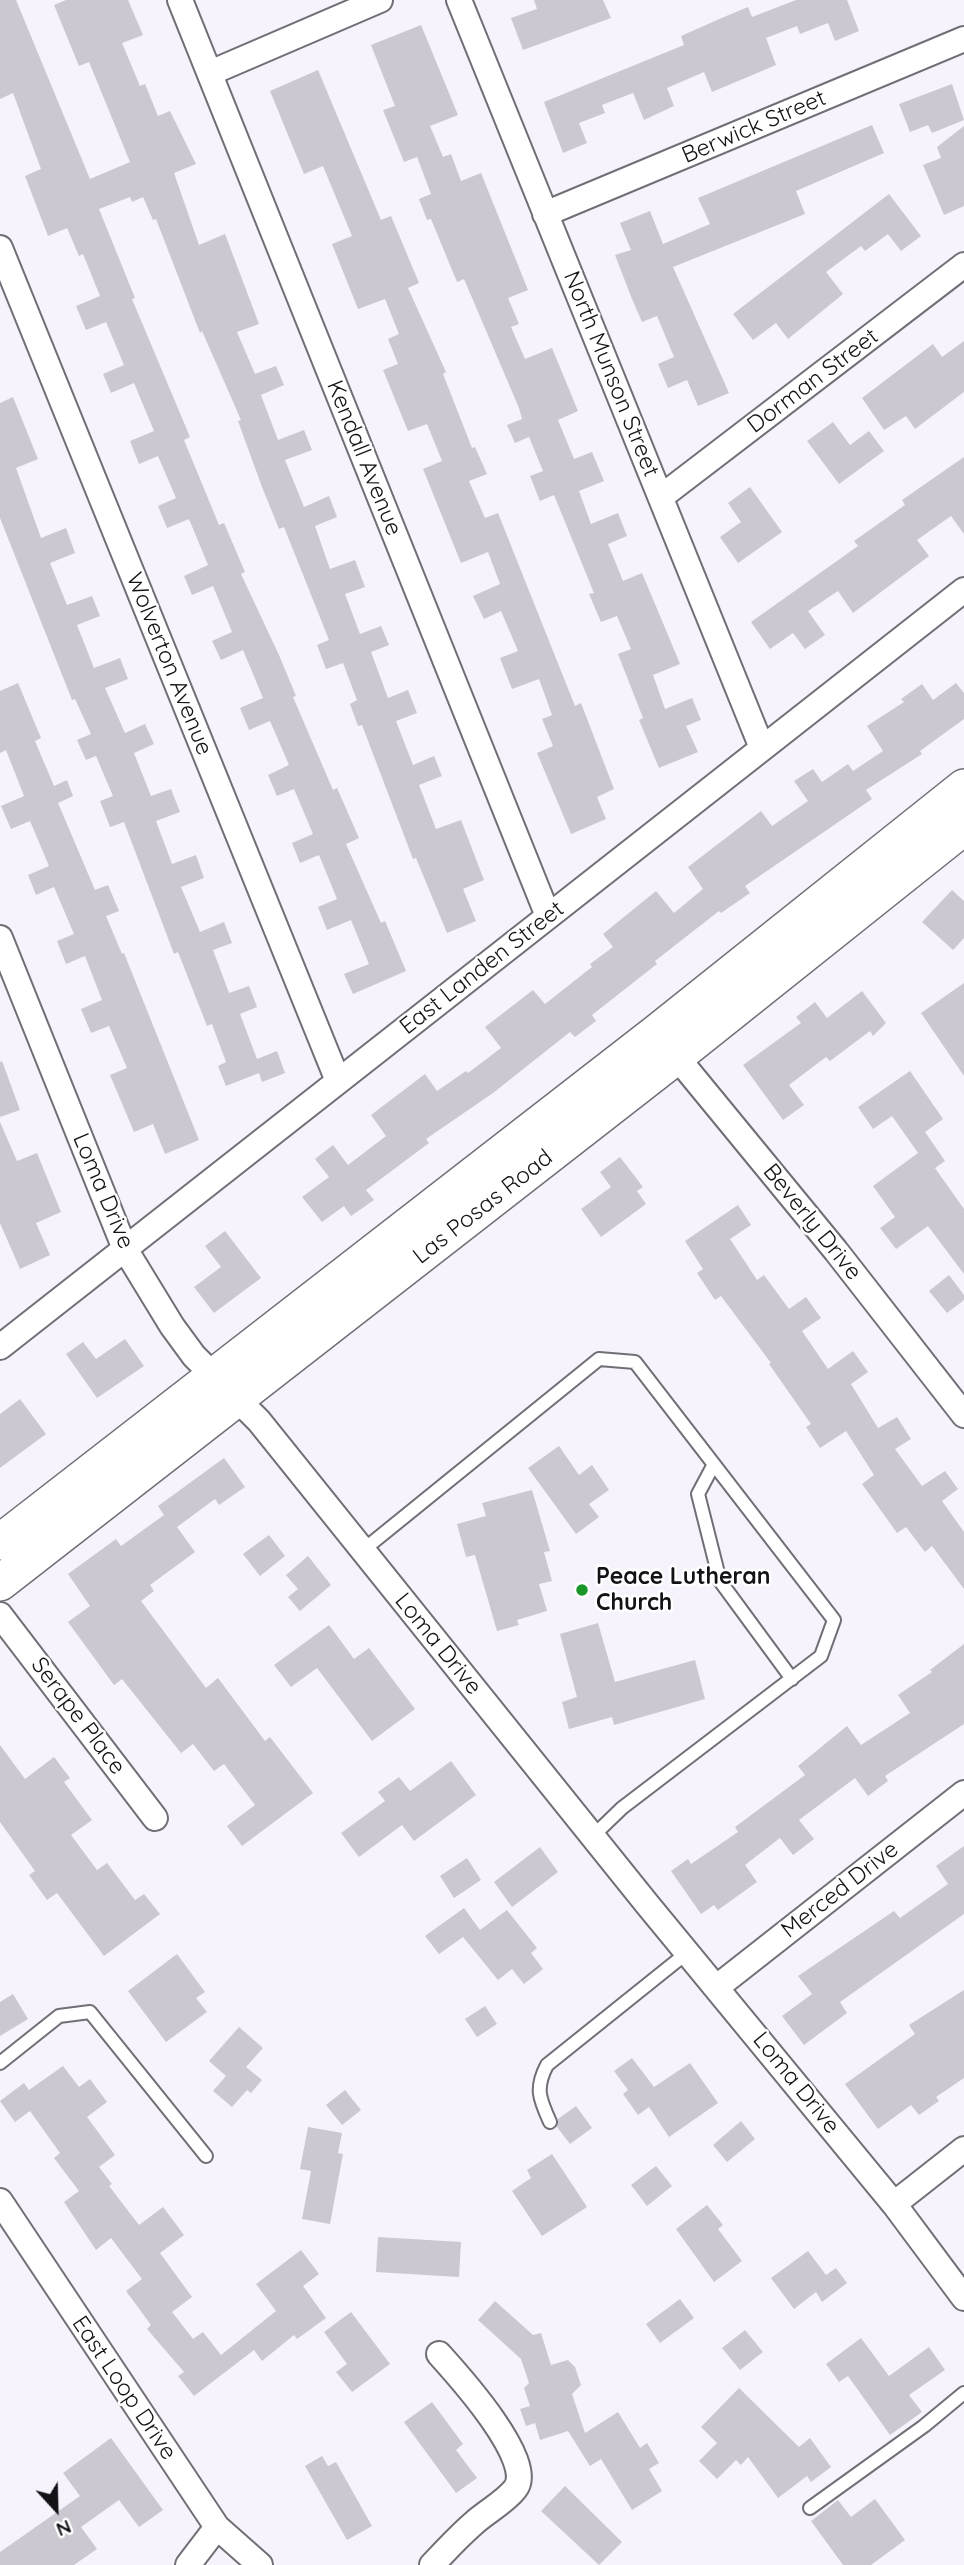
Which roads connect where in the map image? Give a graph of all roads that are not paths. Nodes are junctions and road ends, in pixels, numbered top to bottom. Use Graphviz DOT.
graph roads {
  1 [pos="180,0"];
  2 [pos="380,0"];
  3 [pos="459,0"];
  4 [pos="964,39"];
  5 [pos="209,73"];
  6 [pos="545,214"];
  7 [pos="0,248"];
  8 [pos="964,265"];
  9 [pos="661,497"];
  10 [pos="964,590"];
  11 [pos="762,748"];
  12 [pos="964,787"];
  13 [pos="964,827"];
  14 [pos="548,916"];
  15 [pos="0,938"];
  16 [pos="667,1044"];
  17 [pos="338,1081"];
  18 [pos="125,1249"];
  19 [pos="0,1347"];
  20 [pos="225,1387"];
  21 [pos="964,1415"];
  22 [pos="714,1464"];
  23 [pos="0,1542"];
  24 [pos="362,1551"];
  25 [pos="0,1583"];
  26 [pos="0,1615"];
  27 [pos="792,1679"];
  28 [pos="964,1793"];
  29 [pos="155,1818"];
  30 [pos="593,1836"];
  31 [pos="688,1952"];
  32 [pos="717,1987"];
  33 [pos="0,2063"];
  34 [pos="550,2122"];
  35 [pos="964,2149"];
  36 [pos="206,2156"];
  37 [pos="0,2201"];
  38 [pos="894,2204"];
  39 [pos="964,2298"];
  40 [pos="439,2354"];
  41 [pos="964,2393"];
  42 [pos="810,2508"];
  43 [pos="217,2527"];
  44 [pos="188,2565"];
  45 [pos="260,2565"];
  46 [pos="432,2565"];
  1 -- 5 [label="street, Kendall Avenue"];
  2 -- 5 [label="street"];
  3 -- 6 [label="street, North Munson Street"];
  4 -- 6 [label="street, Berwick Street"];
  5 -- 14 [label="street, Kendall Avenue"];
  6 -- 9 [label="street, North Munson Street"];
  7 -- 17 [label="street, Wolverton Avenue"];
  8 -- 9 [label="street, Dorman Street"];
  9 -- 11 [label="street, North Munson Street"];
  10 -- 11 [label="street, East Landen Street"];
  11 -- 14 [label="street, East Landen Street"];
  12 -- 16 [label="main road, Las Posas Road"];
  13 -- 16 [label="main road, Las Posas Road"];
  14 -- 17 [label="street, East Landen Street"];
  15 -- 18 [label="street, Loma Drive"];
  16 -- 20 [label="main road, Las Posas Road"];
  16 -- 21 [label="street, Beverly Drive"];
  17 -- 18 [label="street, East Landen Street"];
  18 -- 19 [label="street, East Landen Street"];
  18 -- 20 [label="street, Loma Drive"];
  20 -- 23 [label="main road, Las Posas Road"];
  20 -- 24 [label="street, Loma Drive"];
  20 -- 25 [label="main road, Las Posas Road"];
  22 -- 24 [label="lane"];
  22 -- 27 [label="lane"];
  22 -- 27 [label="lane"];
  24 -- 30 [label="street, Loma Drive"];
  26 -- 29 [label="street, Serape Place"];
  27 -- 30 [label="lane"];
  28 -- 32 [label="street, Merced Drive"];
  30 -- 31 [label="street, Loma Drive"];
  31 -- 32 [label="street, Loma Drive"];
  31 -- 34 [label="lane"];
  32 -- 38 [label="street, Loma Drive"];
  33 -- 36 [label="lane"];
  35 -- 38 [label="street"];
  37 -- 43 [label="street, East Loop Drive"];
  38 -- 39 [label="street, Loma Drive"];
  40 -- 46 [label="street"];
  41 -- 42 [label="lane"];
  43 -- 44 [label="street"];
  43 -- 45 [label="street, East Loop Drive"];
}
